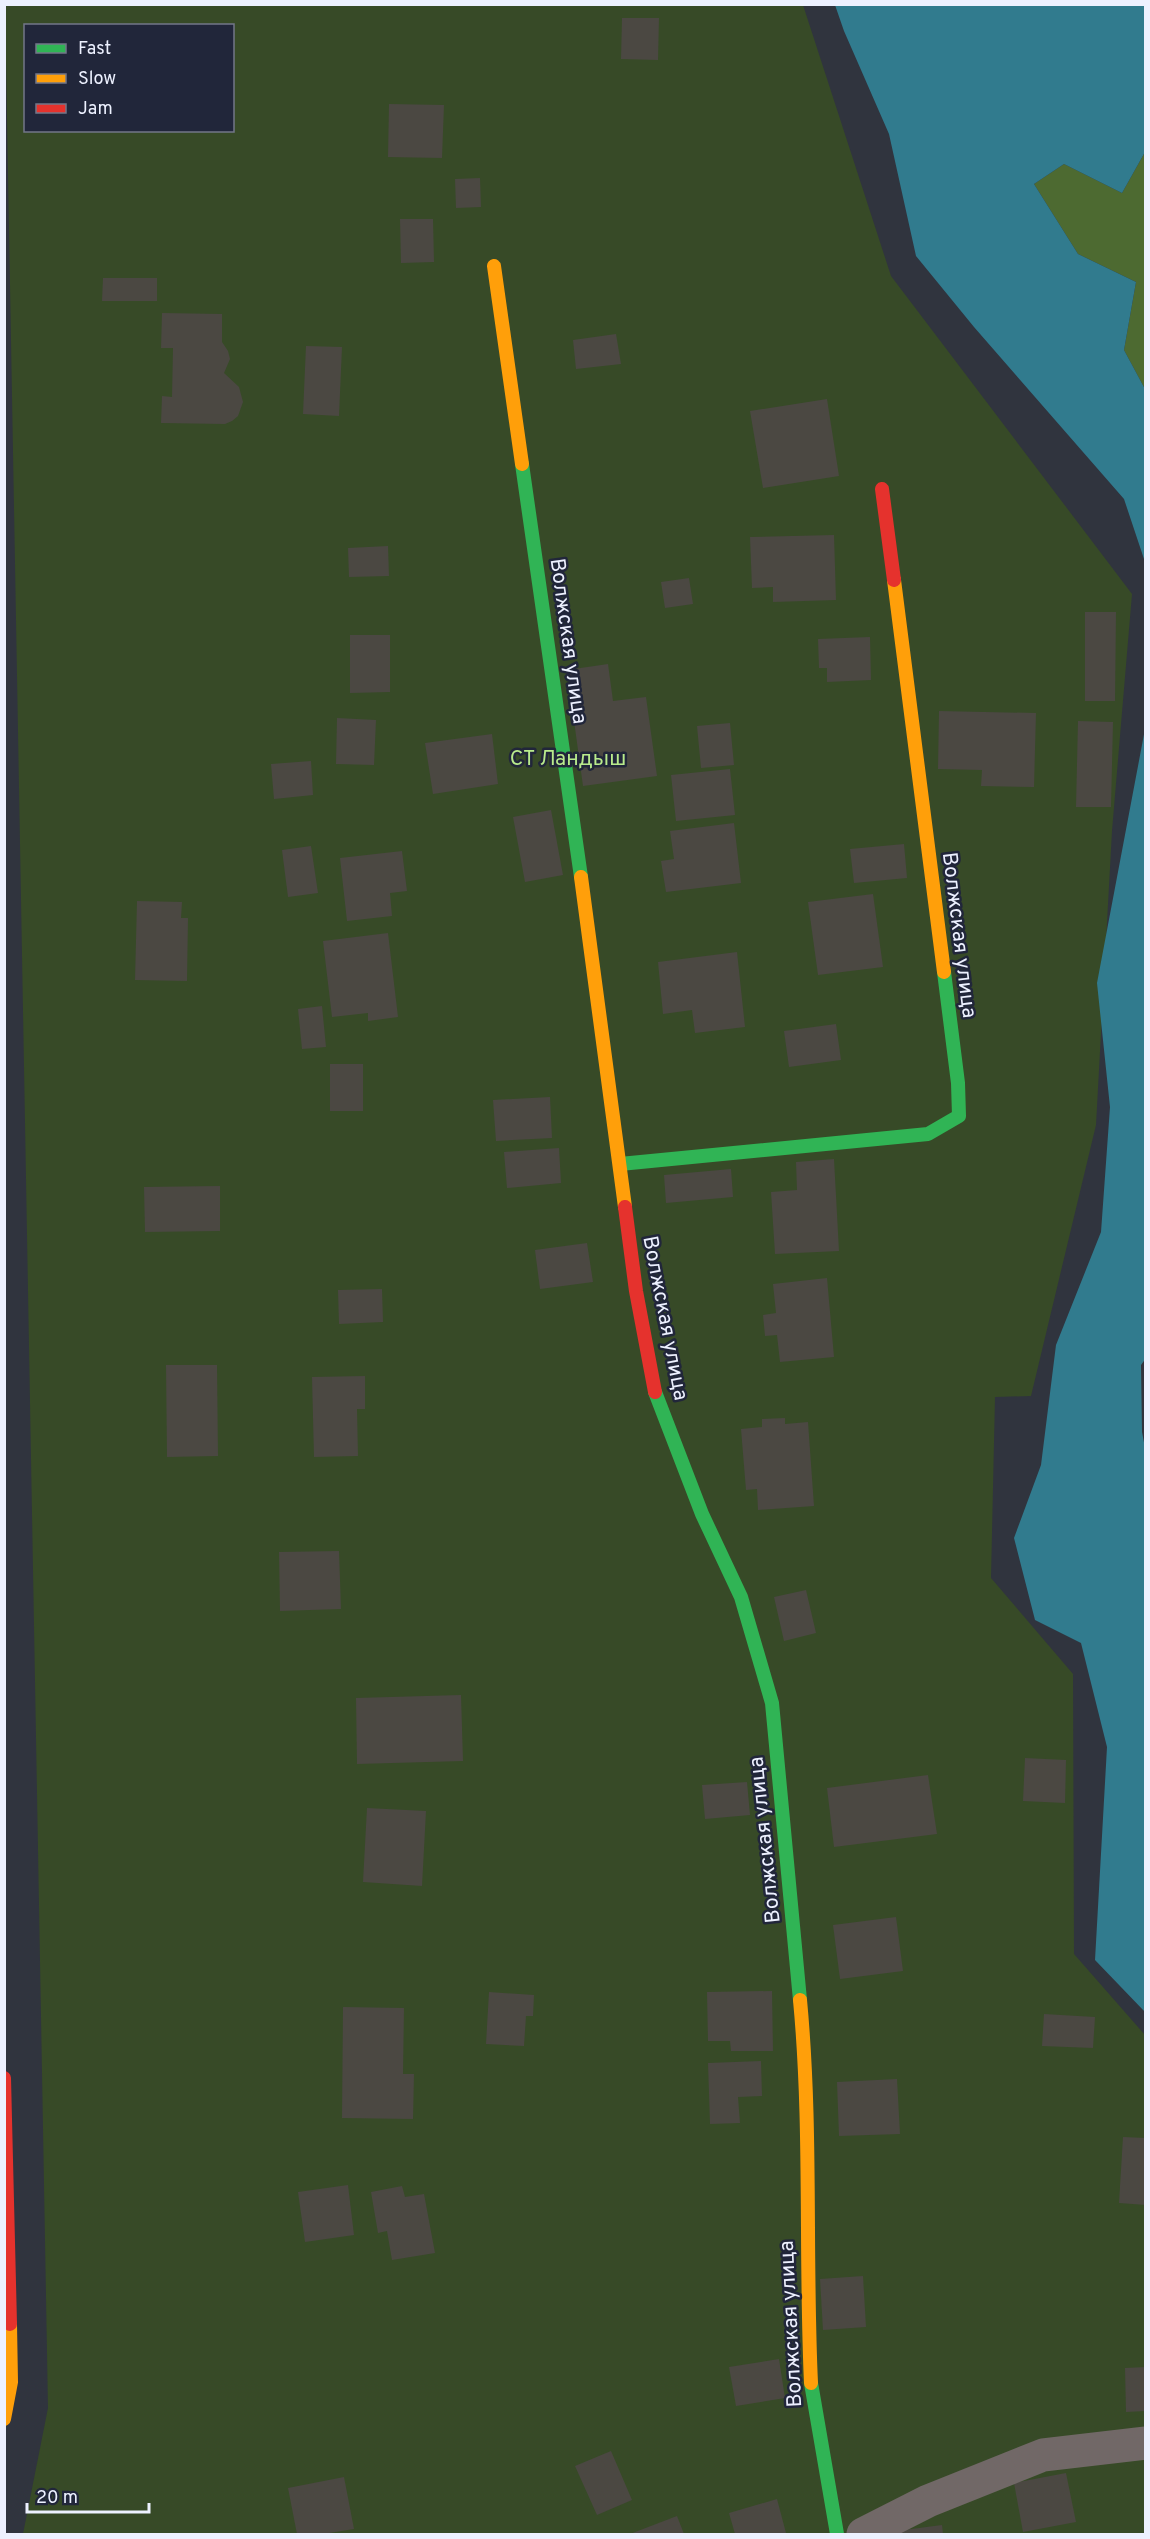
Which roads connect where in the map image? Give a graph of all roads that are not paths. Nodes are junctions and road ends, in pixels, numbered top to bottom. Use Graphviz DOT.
graph roads {
  1 [pos="494,266"];
  2 [pos="882,489"];
  3 [pos="620,1164"];
  4 [pos="4,2078"];
  5 [pos="4,2419"];
  6 [pos="1146,2443"];
  7 [pos="837,2535"];
  8 [pos="863,2535"];
  1 -- 3 [label="street, Волжская улица"];
  2 -- 3 [label="street, Волжская улица"];
  3 -- 7 [label="street, Волжская улица"];
  4 -- 5 [label="street"];
  6 -- 8 [label="street"];
}
